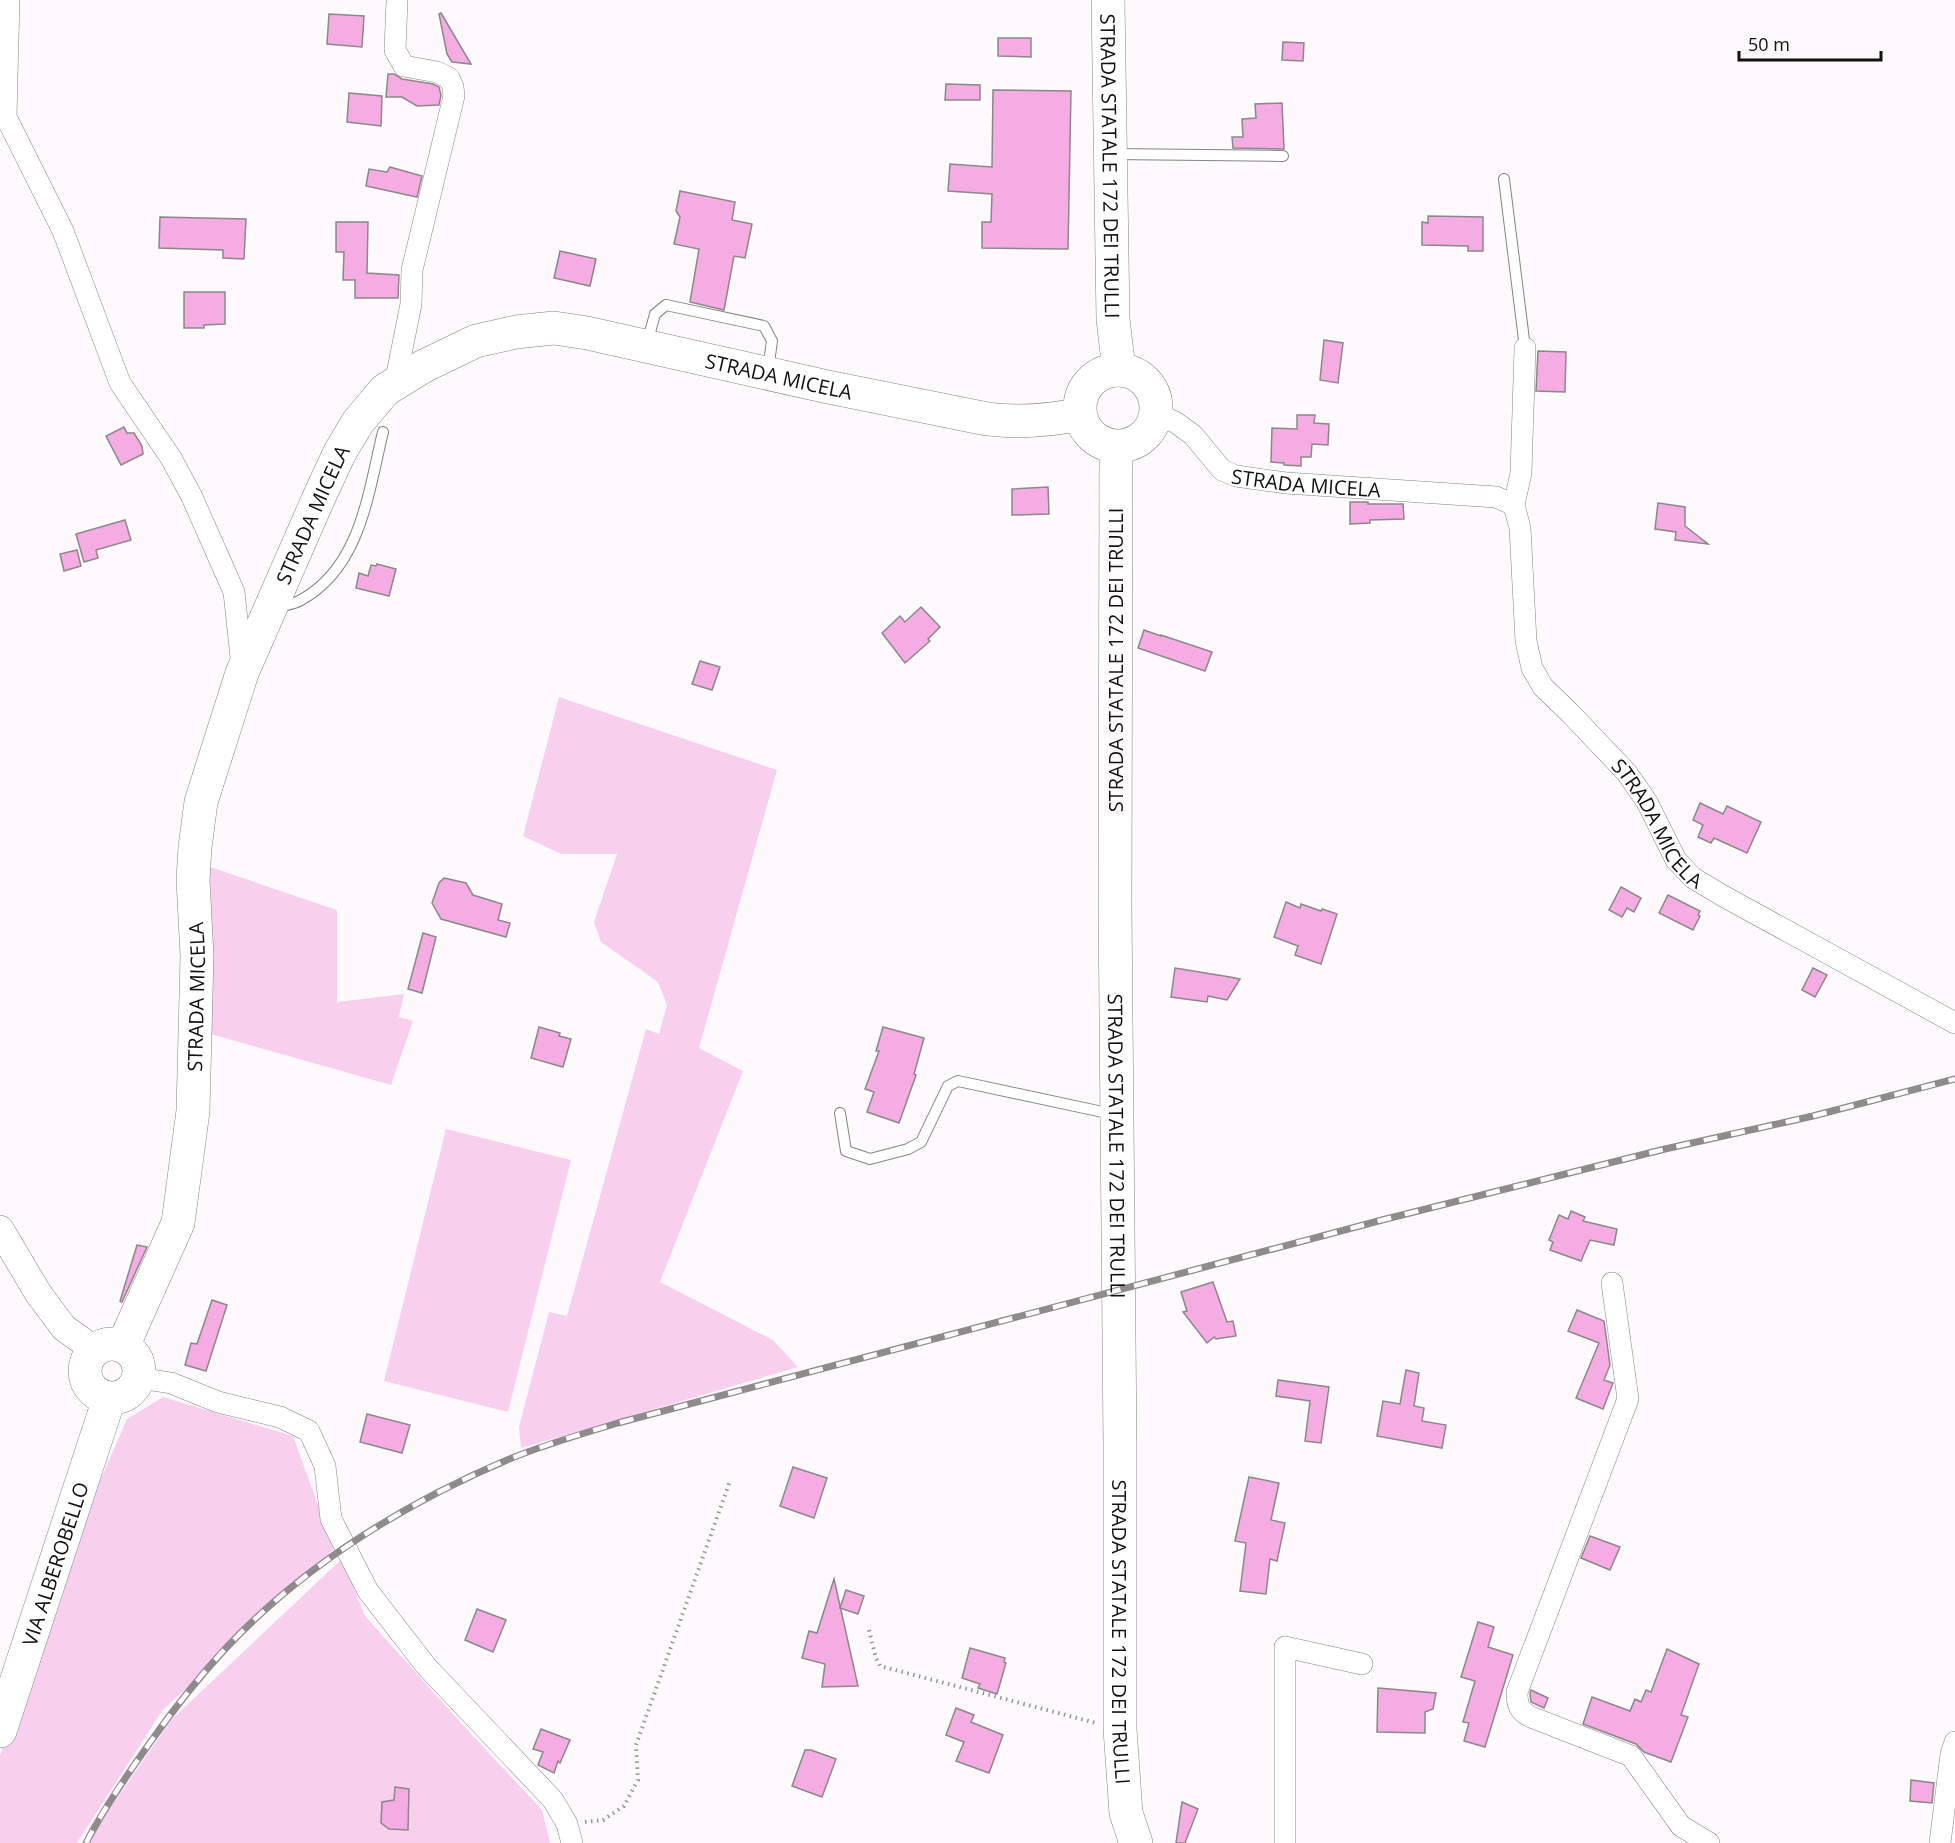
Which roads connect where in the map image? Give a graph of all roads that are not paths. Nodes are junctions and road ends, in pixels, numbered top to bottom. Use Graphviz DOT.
graph roads {
  1 [pos="9,0"];
  2 [pos="397,0"];
  3 [pos="1108,0"];
  4 [pos="1109,154"];
  5 [pos="1283,156"];
  6 [pos="1504,179"];
  7 [pos="646,346"];
  8 [pos="1525,348"];
  9 [pos="1119,370"];
  10 [pos="767,373"];
  11 [pos="395,384"];
  12 [pos="1080,414"];
  13 [pos="1156,414"];
  14 [pos="383,432"];
  15 [pos="1116,447"];
  16 [pos="1514,505"];
  17 [pos="270,610"];
  18 [pos="243,673"];
  19 [pos="1955,1023"];
  20 [pos="840,1113"];
  21 [pos="1116,1115"];
  22 [pos="0,1229"];
  23 [pos="1612,1283"];
  24 [pos="109,1348"];
  25 [pos="139,1378"];
  26 [pos="109,1399"];
  27 [pos="1362,1664"];
  28 [pos="0,1731"];
  29 [pos="1955,1742"];
  30 [pos="569,1833"];
  31 [pos="1136,1843"];
  32 [pos="1285,1843"];
  33 [pos="1709,1843"];
  34 [pos="1940,1843"];
  1 -- 18 [label="street"];
  2 -- 11 [label="street"];
  3 -- 4 [label="main road, STRADA STATALE 172 DEI TRULLI"];
  4 -- 5 [label="lane"];
  4 -- 9 [label="main road, STRADA STATALE 172 DEI TRULLI"];
  6 -- 8 [label="lane"];
  7 -- 10 [label="main road, STRADA MICELA"];
  7 -- 10 [label="lane"];
  7 -- 11 [label="main road, STRADA MICELA"];
  8 -- 16 [label="street, STRADA MICELA"];
  9 -- 12 [label="main road"];
  9 -- 13 [label="main road"];
  10 -- 12 [label="main road, STRADA MICELA"];
  11 -- 17 [label="main road, STRADA MICELA"];
  12 -- 15 [label="main road"];
  13 -- 15 [label="main road"];
  13 -- 16 [label="street, STRADA MICELA"];
  14 -- 17 [label="lane"];
  15 -- 21 [label="main road, STRADA STATALE 172 DEI TRULLI"];
  16 -- 19 [label="street, STRADA MICELA"];
  17 -- 18 [label="main road, STRADA MICELA"];
  18 -- 24 [label="main road, STRADA MICELA"];
  20 -- 21 [label="lane"];
  21 -- 31 [label="main road, STRADA STATALE 172 DEI TRULLI"];
  22 -- 24 [label="street"];
  23 -- 33 [label="street"];
  24 -- 25 [label="main road"];
  24 -- 26 [label="main road"];
  25 -- 26 [label="main road"];
  25 -- 30 [label="street"];
  26 -- 28 [label="main road, VIA ALBEROBELLO"];
  27 -- 32 [label="street"];
  29 -- 34 [label="street"];
}
